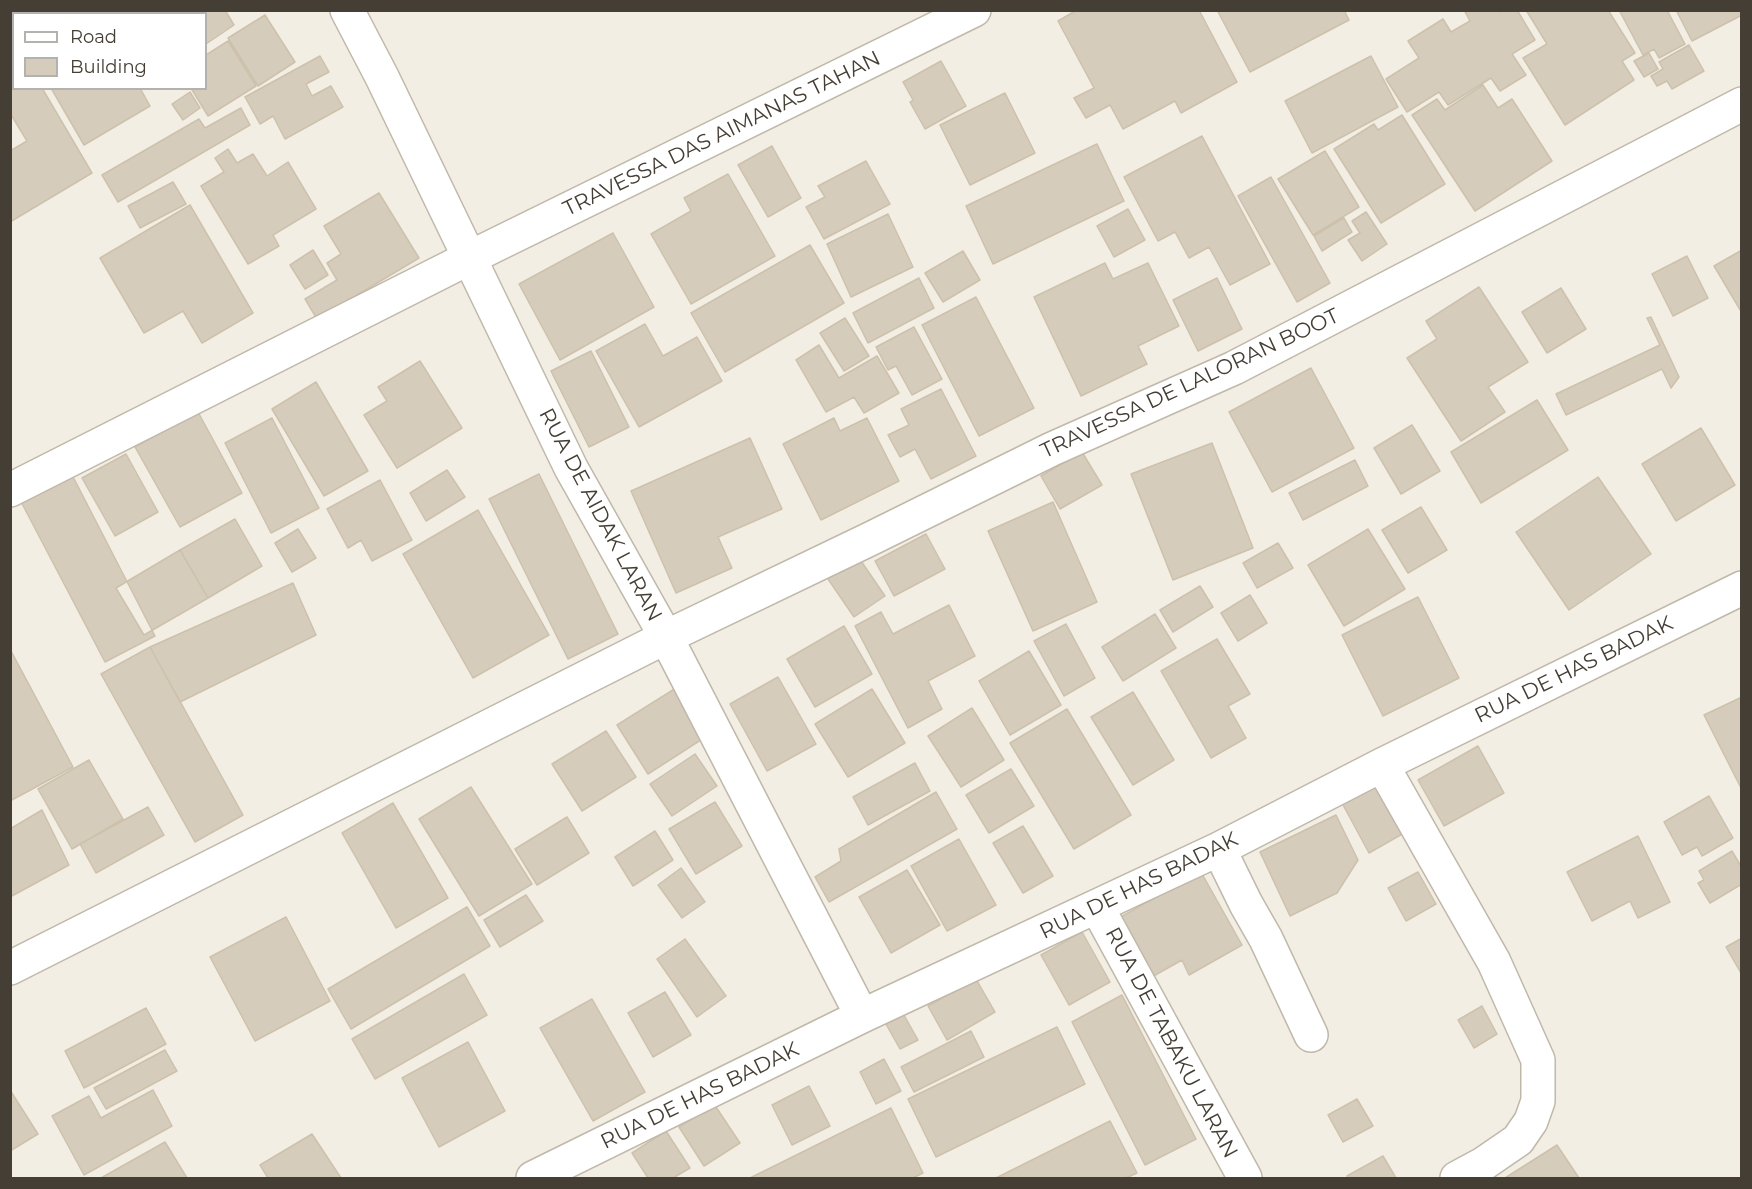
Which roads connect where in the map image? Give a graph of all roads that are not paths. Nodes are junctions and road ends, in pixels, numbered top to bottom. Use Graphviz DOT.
graph roads {
  1 [pos="347,10"];
  2 [pos="974,10"];
  3 [pos="1742,104"];
  4 [pos="469,258"];
  5 [pos="10,490"];
  6 [pos="1742,588"];
  7 [pos="666,637"];
  8 [pos="1382,765"];
  9 [pos="1219,849"];
  10 [pos="1097,907"];
  11 [pos="10,968"];
  12 [pos="862,1016"];
  13 [pos="1311,1035"];
  14 [pos="533,1179"];
  15 [pos="1245,1179"];
  16 [pos="1457,1179"];
  1 -- 4 [label="street, RUA DE AIDAK LARAN"];
  2 -- 4 [label="street, TRAVESSA DAS AIMANAS TAHAN"];
  3 -- 7 [label="street, TRAVESSA DE LALORAN BOOT"];
  4 -- 5 [label="street, TRAVESSA DAS AIMANAS TAHAN"];
  4 -- 7 [label="street, RUA DE AIDAK LARAN"];
  6 -- 8 [label="street, RUA DE HAS BADAK"];
  7 -- 11 [label="street, TRAVESSA DE LALORAN BOOT"];
  7 -- 12 [label="street, RUA DE AIDAK LARAN"];
  8 -- 9 [label="street, RUA DE HAS BADAK"];
  8 -- 16 [label="street"];
  9 -- 10 [label="street, RUA DE HAS BADAK"];
  9 -- 13 [label="street"];
  10 -- 12 [label="street, RUA DE HAS BADAK"];
  10 -- 15 [label="street, RUA DE TABAKU LARAN"];
  12 -- 14 [label="street, RUA DE HAS BADAK"];
}
